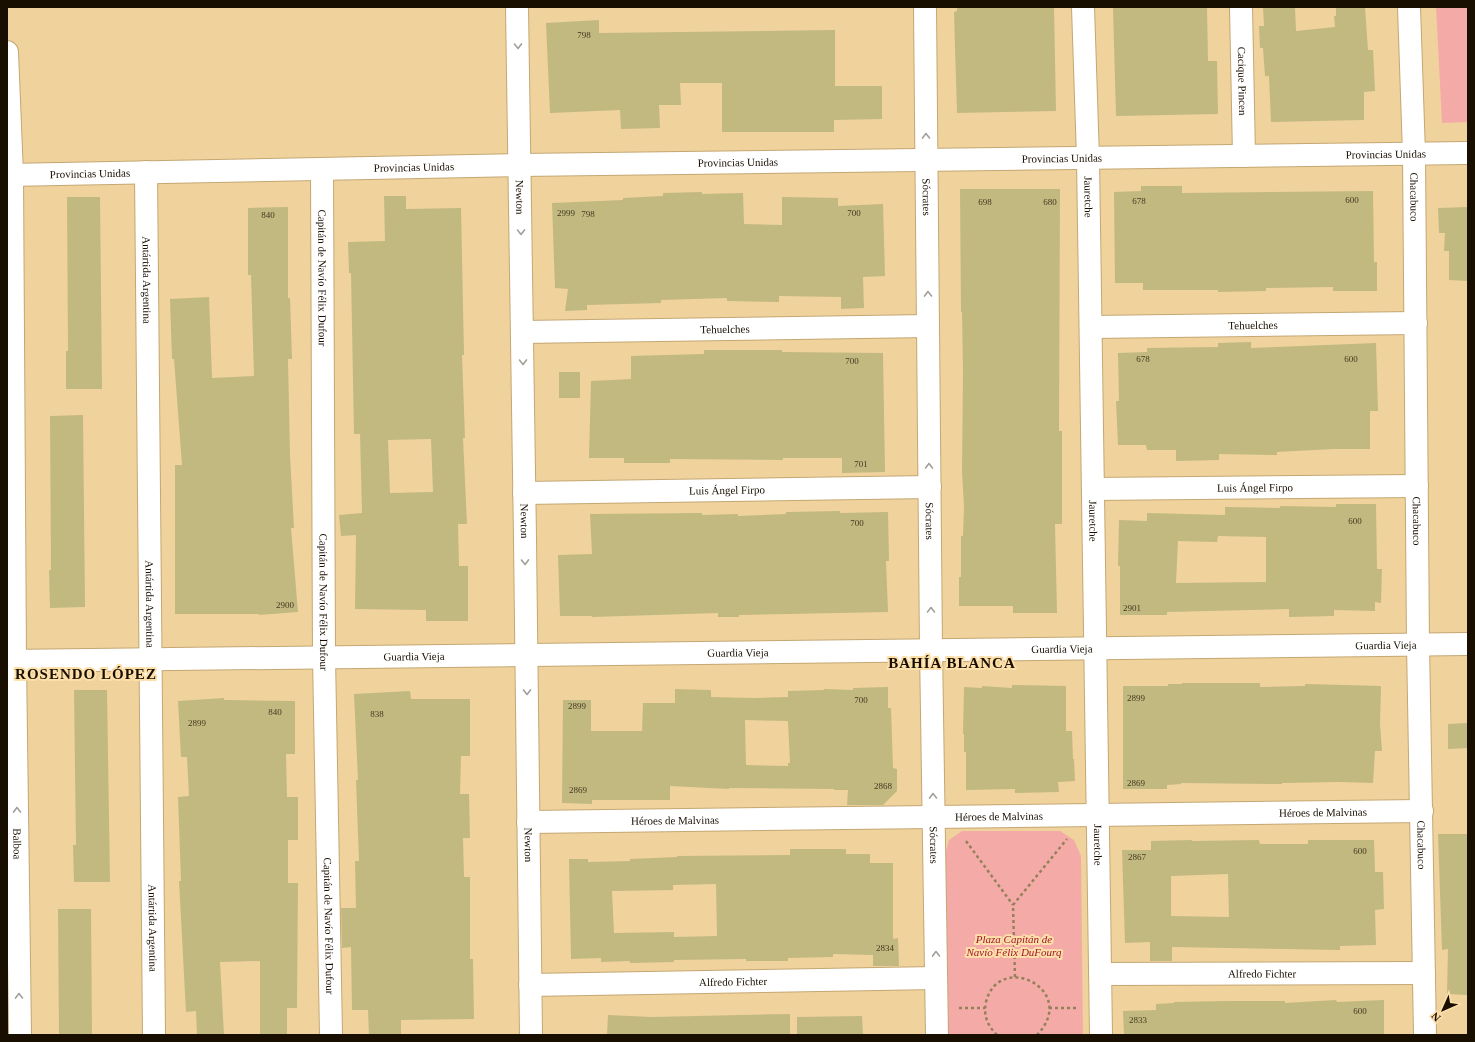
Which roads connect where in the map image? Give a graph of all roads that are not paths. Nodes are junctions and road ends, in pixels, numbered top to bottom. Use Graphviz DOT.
graph roads {
  1 [pos="517,7"];
  2 [pos="925,7"];
  3 [pos="1083,7"];
  4 [pos="1241,7"];
  5 [pos="1409,7"];
  6 [pos="7,52"];
  7 [pos="1468,153"];
  8 [pos="1414,154"];
  9 [pos="1244,156"];
  10 [pos="1088,158"];
  11 [pos="926,160"];
  12 [pos="520,165"];
  13 [pos="322,169"];
  14 [pos="146,172"];
  15 [pos="9,175"];
  16 [pos="1416,323"];
  17 [pos="928,326"];
  18 [pos="1090,327"];
  19 [pos="522,332"];
  20 [pos="1417,486"];
  21 [pos="930,488"];
  22 [pos="1093,489"];
  23 [pos="524,493"];
  24 [pos="1418,644"];
  25 [pos="1468,644"];
  26 [pos="1095,648"];
  27 [pos="931,649"];
  28 [pos="527,655"];
  29 [pos="324,657"];
  30 [pos="150,660"];
  31 [pos="11,661"];
  32 [pos="1422,811"];
  33 [pos="1092,815"];
  34 [pos="941,817"];
  35 [pos="528,822"];
  36 [pos="12,865"];
  37 [pos="1424,973"];
  38 [pos="1100,974"];
  39 [pos="936,978"];
  40 [pos="530,985"];
  41 [pos="20,1035"];
  42 [pos="154,1035"];
  43 [pos="331,1035"];
  44 [pos="531,1035"];
  45 [pos="937,1035"];
  46 [pos="1101,1035"];
  47 [pos="1424,1035"];
  1 -- 12 [label="street, Newton, one-way"];
  11 -- 2 [label="street, Sócrates, one-way"];
  3 -- 10 [label="street, Jauretche"];
  4 -- 9 [label="street, Cacique Pincen"];
  5 -- 8 [label="street, Chacabuco"];
  6 -- 15 [label="street, Balboa"];
  7 -- 8 [label="street, Provincias Unidas"];
  8 -- 9 [label="street, Provincias Unidas"];
  8 -- 16 [label="street, Chacabuco"];
  9 -- 10 [label="street, Provincias Unidas"];
  10 -- 11 [label="street, Provincias Unidas"];
  10 -- 18 [label="street, Jauretche"];
  11 -- 12 [label="street, Provincias Unidas"];
  17 -- 11 [label="street, Sócrates, one-way"];
  12 -- 13 [label="street, Provincias Unidas"];
  12 -- 19 [label="street, Newton, one-way"];
  13 -- 14 [label="street, Provincias Unidas"];
  13 -- 29 [label="street, Capitán de Navío Félix Dufour"];
  14 -- 15 [label="street, Provincias Unidas"];
  14 -- 30 [label="street, Antártida Argentina"];
  15 -- 31 [label="street, Balboa"];
  16 -- 18 [label="street, Tehuelches"];
  16 -- 20 [label="street, Chacabuco"];
  17 -- 19 [label="street, Tehuelches"];
  21 -- 17 [label="street, Sócrates, one-way"];
  18 -- 22 [label="street, Jauretche"];
  19 -- 23 [label="street, Newton, one-way"];
  20 -- 22 [label="street, Luis Ángel Firpo"];
  20 -- 24 [label="street, Chacabuco"];
  21 -- 23 [label="street, Luis Ángel Firpo"];
  27 -- 21 [label="street, Sócrates, one-way"];
  22 -- 26 [label="street, Jauretche"];
  23 -- 28 [label="street, Newton, one-way"];
  24 -- 25 [label="street, Guardia Vieja"];
  24 -- 26 [label="street, Guardia Vieja"];
  24 -- 32 [label="street, Chacabuco"];
  26 -- 27 [label="street, Guardia Vieja"];
  26 -- 33 [label="street, Jauretche"];
  27 -- 28 [label="street, Guardia Vieja"];
  34 -- 27 [label="street, Sócrates, one-way"];
  28 -- 29 [label="street, Guardia Vieja"];
  28 -- 35 [label="street, Newton, one-way"];
  29 -- 30 [label="street, Guardia Vieja"];
  29 -- 43 [label="street, Capitán de Navío Félix Dufour"];
  30 -- 31 [label="street, Guardia Vieja"];
  30 -- 42 [label="street, Antártida Argentina"];
  36 -- 31 [label="street, Balboa, one-way"];
  32 -- 33 [label="street, Héroes de Malvinas"];
  32 -- 37 [label="street, Chacabuco"];
  33 -- 34 [label="street, Héroes de Malvinas"];
  33 -- 38 [label="street, Jauretche"];
  34 -- 35 [label="street, Héroes de Malvinas"];
  39 -- 34 [label="street, Sócrates, one-way"];
  35 -- 40 [label="street, Newton"];
  41 -- 36 [label="street, Balboa, one-way"];
  37 -- 38 [label="street, Alfredo Fichter"];
  37 -- 47 [label="street, Chacabuco"];
  38 -- 46 [label="street, Jauretche"];
  39 -- 40 [label="street, Alfredo Fichter"];
  39 -- 45 [label="street, Sócrates"];
  40 -- 44 [label="street, Newton"];
}
